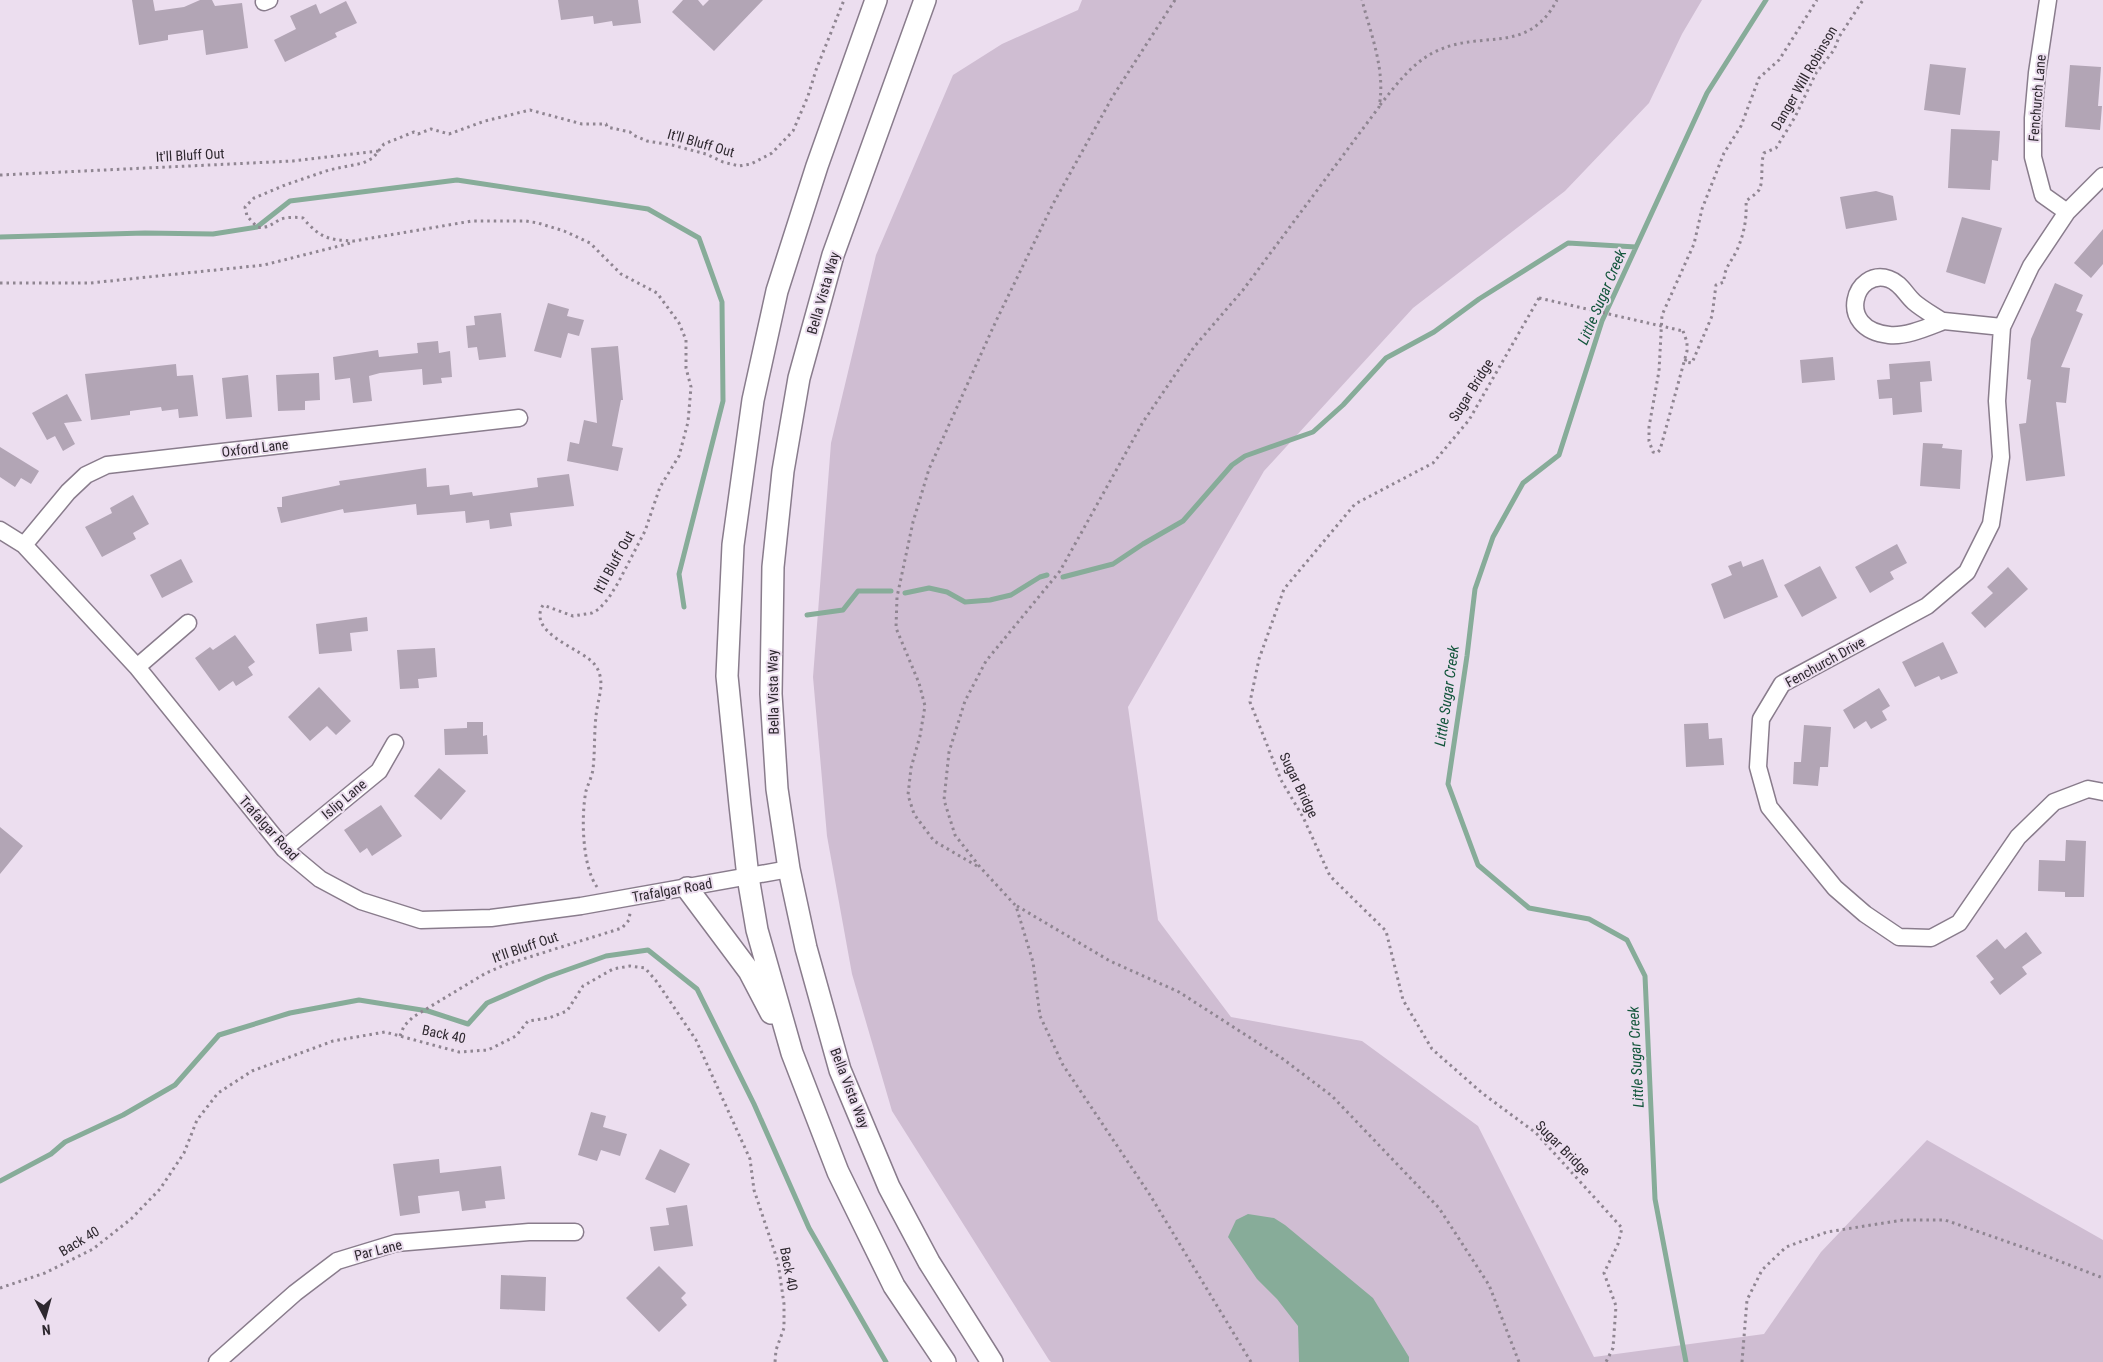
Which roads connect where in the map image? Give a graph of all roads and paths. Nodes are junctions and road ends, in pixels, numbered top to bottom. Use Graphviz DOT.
graph roads {
  1 [pos="844,0"];
  2 [pos="876,0"];
  3 [pos="925,0"];
  4 [pos="1175,0"];
  5 [pos="1362,0"];
  6 [pos="1557,0"];
  7 [pos="1817,0"];
  8 [pos="1863,0"];
  9 [pos="2048,0"];
  10 [pos="1379,107"];
  11 [pos="380,150"];
  12 [pos="0,175"];
  13 [pos="2103,176"];
  14 [pos="2067,212"];
  15 [pos="361,240"];
  16 [pos="0,283"];
  17 [pos="1944,321"];
  18 [pos="2002,327"];
  19 [pos="1687,351"];
  20 [pos="519,418"];
  21 [pos="0,530"];
  22 [pos="24,545"];
  23 [pos="188,623"];
  24 [pos="137,667"];
  25 [pos="395,742"];
  26 [pos="2103,792"];
  27 [pos="284,849"];
  28 [pos="980,867"];
  29 [pos="788,870"];
  30 [pos="748,877"];
  31 [pos="686,888"];
  32 [pos="623,898"];
  33 [pos="1016,906"];
  34 [pos="400,1036"];
  35 [pos="792,1053"];
  36 [pos="575,1232"];
  37 [pos="2103,1278"];
  38 [pos="0,1288"];
  39 [pos="217,1362"];
  40 [pos="775,1362"];
  41 [pos="944,1362"];
  42 [pos="992,1362"];
  43 [pos="1251,1362"];
  44 [pos="1519,1362"];
  45 [pos="1606,1362"];
  46 [pos="1742,1362"];
  1 -- 11 [label="path, It'll Bluff Out"];
  2 -- 30 [label="main road"];
  3 -- 29 [label="main road, Bella Vista Way"];
  4 -- 28 [label="path"];
  5 -- 10 [label="path"];
  6 -- 10 [label="path"];
  7 -- 19 [label="path, Sugar Bridge"];
  8 -- 19 [label="path, Danger Will Robinson"];
  9 -- 14 [label="street, Fenchurch Lane"];
  10 -- 28 [label="path"];
  11 -- 12 [label="path, It'll Bluff Out"];
  11 -- 15 [label="path, It'll Bluff Out"];
  13 -- 14 [label="street, Fenchurch Drive"];
  14 -- 18 [label="street, Fenchurch Drive"];
  15 -- 16 [label="path, It'll Bluff Out"];
  15 -- 32 [label="path, It'll Bluff Out"];
  17 -- 17 [label="street"];
  17 -- 18 [label="street"];
  18 -- 26 [label="street, Fenchurch Drive"];
  19 -- 45 [label="path, Sugar Bridge, bridge"];
  20 -- 22 [label="street, Oxford Lane"];
  21 -- 22 [label="street, Trafalgar Road"];
  22 -- 24 [label="street, Trafalgar Road"];
  23 -- 24 [label="street"];
  24 -- 27 [label="street, Trafalgar Road"];
  25 -- 27 [label="street, Islip Lane"];
  27 -- 32 [label="street, Trafalgar Road"];
  28 -- 33 [label="path"];
  29 -- 30 [label="street, Trafalgar Road"];
  29 -- 42 [label="main road, Bella Vista Way"];
  30 -- 31 [label="street, Trafalgar Road"];
  30 -- 35 [label="main road"];
  31 -- 32 [label="street, Trafalgar Road"];
  31 -- 35 [label="main road"];
  32 -- 34 [label="path, It'll Bluff Out"];
  33 -- 43 [label="path"];
  33 -- 44 [label="path"];
  34 -- 38 [label="path, Back 40"];
  34 -- 40 [label="path, Back 40"];
  35 -- 41 [label="main road"];
  36 -- 39 [label="street, Par Lane"];
  37 -- 46 [label="path"];
}
